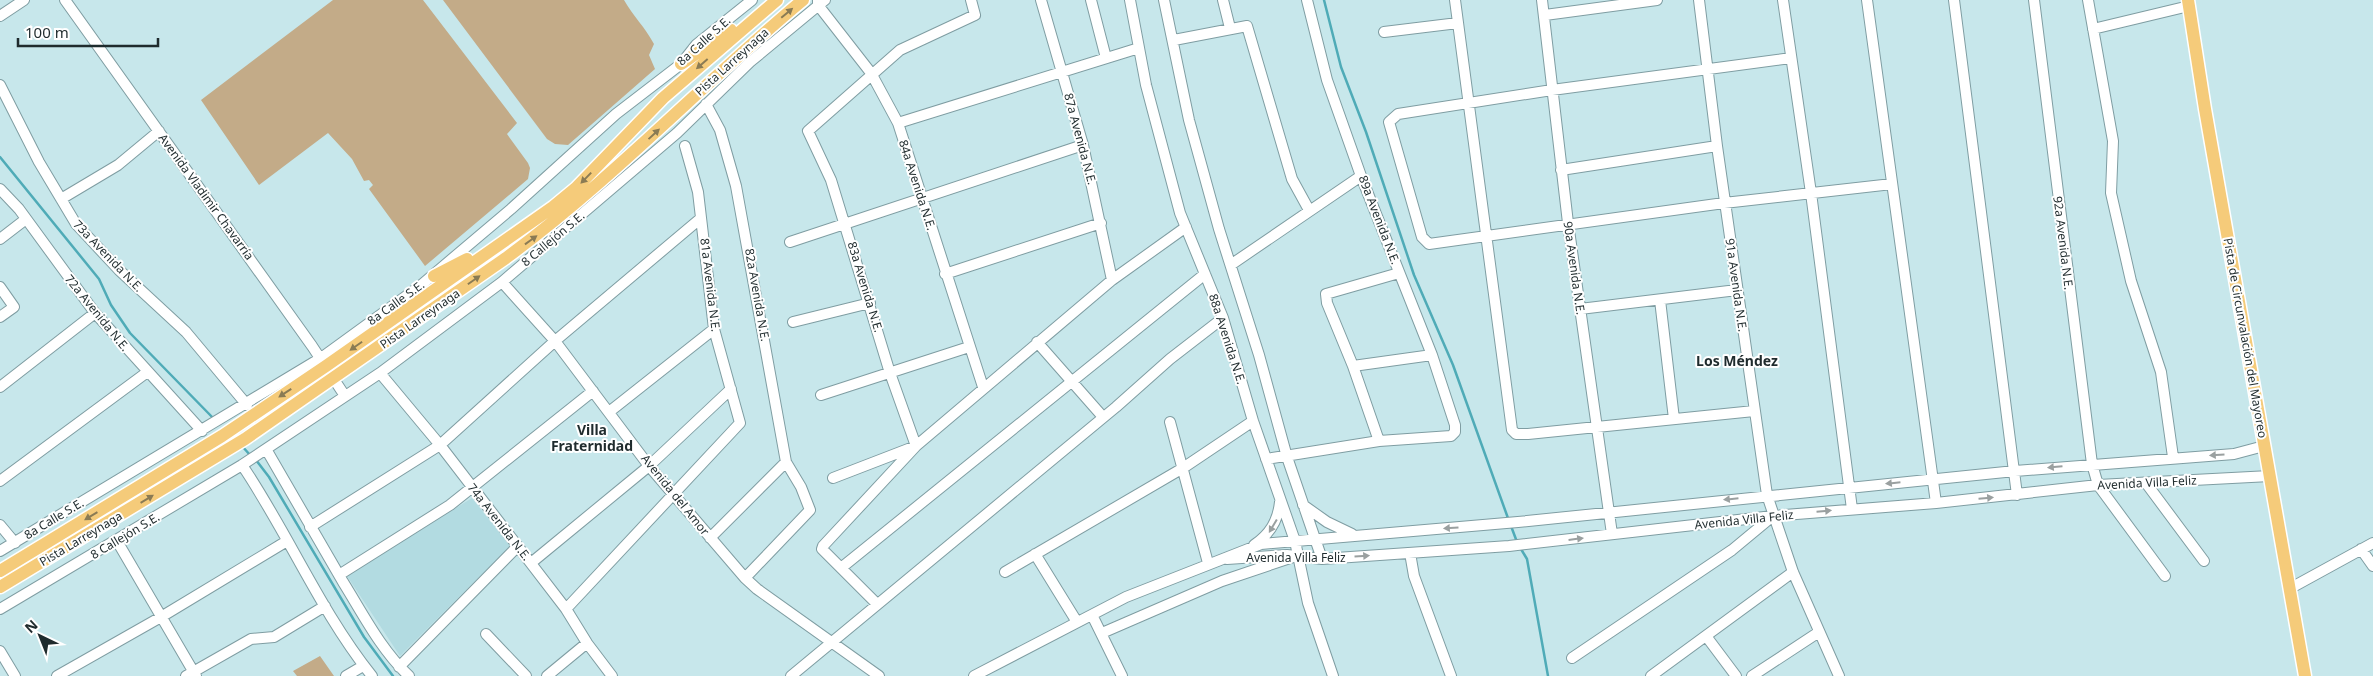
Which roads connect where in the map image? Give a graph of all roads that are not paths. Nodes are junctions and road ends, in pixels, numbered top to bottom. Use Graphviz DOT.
graph roads {
  1 [pos="24,0"];
  2 [pos="65,0"];
  3 [pos="752,0"];
  4 [pos="777,0"];
  5 [pos="804,0"];
  6 [pos="971,0"];
  7 [pos="1041,0"];
  8 [pos="1091,0"];
  9 [pos="1130,0"];
  10 [pos="1164,0"];
  11 [pos="1223,0"];
  12 [pos="1307,0"];
  13 [pos="1455,0"];
  14 [pos="1542,0"];
  15 [pos="1657,0"];
  16 [pos="1699,0"];
  17 [pos="1784,0"];
  18 [pos="1867,0"];
  19 [pos="1954,0"];
  20 [pos="2034,0"];
  21 [pos="2088,0"];
  22 [pos="820,2"];
  23 [pos="2189,3"];
  24 [pos="765,10"];
  25 [pos="1545,15"];
  26 [pos="0,16"];
  27 [pos="1458,23"];
  28 [pos="1230,28"];
  29 [pos="2093,29"];
  30 [pos="1384,32"];
  31 [pos="1174,40"];
  32 [pos="1139,48"];
  33 [pos="1106,58"];
  34 [pos="1791,58"];
  35 [pos="681,64"];
  36 [pos="1706,69"];
  37 [pos="1062,71"];
  38 [pos="872,73"];
  39 [pos="0,85"];
  40 [pos="1552,90"];
  41 [pos="1469,103"];
  42 [pos="706,104"];
  43 [pos="898,123"];
  44 [pos="159,131"];
  45 [pos="1083,145"];
  46 [pos="685,146"];
  47 [pos="1717,146"];
  48 [pos="1561,170"];
  49 [pos="1361,176"];
  50 [pos="1892,184"];
  51 [pos="0,189"];
  52 [pos="1812,192"];
  53 [pos="61,199"];
  54 [pos="921,199"];
  55 [pos="1724,203"];
  56 [pos="1309,210"];
  57 [pos="701,218"];
  58 [pos="26,219"];
  59 [pos="1101,223"];
  60 [pos="1568,223"];
  61 [pos="846,224"];
  62 [pos="1186,227"];
  63 [pos="1488,235"];
  64 [pos="0,239"];
  65 [pos="505,240"];
  66 [pos="790,242"];
  67 [pos="1232,264"];
  68 [pos="1399,273"];
  69 [pos="945,274"];
  70 [pos="1205,274"];
  71 [pos="434,276"];
  72 [pos="1112,280"];
  73 [pos="502,282"];
  74 [pos="0,287"];
  75 [pos="1737,290"];
  76 [pos="1660,300"];
  77 [pos="870,302"];
  78 [pos="1580,309"];
  79 [pos="95,313"];
  80 [pos="0,317"];
  81 [pos="1223,318"];
  82 [pos="793,322"];
  83 [pos="714,329"];
  84 [pos="555,341"];
  85 [pos="1037,342"];
  86 [pos="969,347"];
  87 [pos="1432,355"];
  88 [pos="323,362"];
  89 [pos="1353,366"];
  90 [pos="380,372"];
  91 [pos="146,373"];
  92 [pos="890,373"];
  93 [pos="334,379"];
  94 [pos="1072,381"];
  95 [pos="0,387"];
  96 [pos="983,387"];
  97 [pos="730,388"];
  98 [pos="594,391"];
  99 [pos="821,395"];
  100 [pos="345,396"];
  101 [pos="247,404"];
  102 [pos="1754,411"];
  103 [pos="609,412"];
  104 [pos="1103,417"];
  105 [pos="1674,419"];
  106 [pos="1170,422"];
  107 [pos="1253,422"];
  108 [pos="1596,427"];
  109 [pos="206,429"];
  110 [pos="1379,441"];
  111 [pos="440,445"];
  112 [pos="916,446"];
  113 [pos="2264,446"];
  114 [pos="263,450"];
  115 [pos="1287,457"];
  116 [pos="2173,457"];
  117 [pos="1266,459"];
  118 [pos="246,462"];
  119 [pos="786,462"];
  120 [pos="2092,464"];
  121 [pos="649,466"];
  122 [pos="1183,468"];
  123 [pos="2015,471"];
  124 [pos="2270,476"];
  125 [pos="833,478"];
  126 [pos="1933,479"];
  127 [pos="0,482"];
  128 [pos="2146,483"];
  129 [pos="2098,485"];
  130 [pos="1848,487"];
  131 [pos="473,488"];
  132 [pos="675,495"];
  133 [pos="1767,495"];
  134 [pos="2017,495"];
  135 [pos="1280,501"];
  136 [pos="1936,503"];
  137 [pos="1302,504"];
  138 [pos="1852,509"];
  139 [pos="1609,512"];
  140 [pos="1773,516"];
  141 [pos="0,525"];
  142 [pos="310,527"];
  143 [pos="1612,534"];
  144 [pos="1355,535"];
  145 [pos="710,538"];
  146 [pos="1313,539"];
  147 [pos="117,541"];
  148 [pos="287,541"];
  149 [pos="1294,541"];
  150 [pos="14,543"];
  151 [pos="2373,543"];
  152 [pos="518,546"];
  153 [pos="1254,546"];
  154 [pos="2361,549"];
  155 [pos="0,552"];
  156 [pos="1410,553"];
  157 [pos="1035,554"];
  158 [pos="1296,556"];
  159 [pos="1322,559"];
  160 [pos="1213,561"];
  161 [pos="2204,562"];
  162 [pos="531,563"];
  163 [pos="2373,566"];
  164 [pos="841,568"];
  165 [pos="0,571"];
  166 [pos="1005,572"];
  167 [pos="1794,572"];
  168 [pos="339,575"];
  169 [pos="2166,576"];
  170 [pos="745,578"];
  171 [pos="0,587"];
  172 [pos="2289,589"];
  173 [pos="877,604"];
  174 [pos="325,606"];
  175 [pos="0,609"];
  176 [pos="566,609"];
  177 [pos="1092,615"];
  178 [pos="161,617"];
  179 [pos="1077,622"];
  180 [pos="1820,632"];
  181 [pos="1102,633"];
  182 [pos="486,634"];
  183 [pos="1706,636"];
  184 [pos="831,642"];
  185 [pos="587,643"];
  186 [pos="0,651"];
  187 [pos="1572,658"];
  188 [pos="363,666"];
  189 [pos="399,667"];
  190 [pos="192,675"];
  191 [pos="1655,675"];
  192 [pos="15,676"];
  193 [pos="57,676"];
  194 [pos="346,676"];
  195 [pos="372,676"];
  196 [pos="409,676"];
  197 [pos="526,676"];
  198 [pos="547,676"];
  199 [pos="612,676"];
  200 [pos="791,676"];
  201 [pos="879,676"];
  202 [pos="974,676"];
  203 [pos="1122,676"];
  204 [pos="1333,676"];
  205 [pos="1451,676"];
  206 [pos="1736,676"];
  207 [pos="1752,676"];
  208 [pos="1839,676"];
  209 [pos="2305,676"];
  1 -- 26 [label="street"];
  2 -- 44 [label="street, Avenida Vladimir Chavarría"];
  3 -- 35 [label="street, 8a Calle S.E."];
  4 -- 24 [label="main road, Pista Larreynaga"];
  93 -- 5 [label="main road, Pista Larreynaga, one-way"];
  6 -- 38 [label="street"];
  7 -- 37 [label="street, 87a Avenida N.E."];
  8 -- 33 [label="street"];
  9 -- 32 [label="street, 88a Avenida N.E."];
  10 -- 31 [label="street, 88a Avenida N.E."];
  11 -- 28 [label="street"];
  12 -- 49 [label="street, 89a Avenida N.E."];
  13 -- 27 [label="street"];
  14 -- 25 [label="street, 90a Avenida N.E."];
  15 -- 25 [label="street"];
  16 -- 36 [label="street, 91a Avenida N.E."];
  17 -- 34 [label="street"];
  18 -- 50 [label="street"];
  19 -- 123 [label="street"];
  20 -- 120 [label="street, 92a Avenida N.E."];
  21 -- 29 [label="street"];
  22 -- 38 [label="street, 84a Avenida N.E."];
  22 -- 42 [label="street, 8 Callejón S.E."];
  23 -- 29 [label="street"];
  23 -- 113 [label="main road, Pista de Circunvalación del Mayoreo"];
  24 -- 35 [label="main road"];
  24 -- 65 [label="main road, Pista Larreynaga, one-way"];
  25 -- 40 [label="street, 90a Avenida N.E."];
  27 -- 30 [label="street"];
  27 -- 41 [label="street"];
  28 -- 31 [label="street"];
  28 -- 56 [label="street"];
  29 -- 116 [label="street"];
  31 -- 67 [label="street, 88a Avenida N.E."];
  32 -- 33 [label="street"];
  32 -- 62 [label="street, 88a Avenida N.E."];
  33 -- 37 [label="street"];
  34 -- 36 [label="street"];
  34 -- 52 [label="street"];
  35 -- 71 [label="street, 8a Calle S.E."];
  36 -- 40 [label="street"];
  36 -- 47 [label="street, 91a Avenida N.E."];
  37 -- 43 [label="street"];
  37 -- 45 [label="street, 87a Avenida N.E."];
  38 -- 43 [label="street, 84a Avenida N.E."];
  38 -- 61 [label="street, 83a Avenida N.E."];
  39 -- 53 [label="street, 73a Avenida N.E."];
  40 -- 41 [label="street"];
  40 -- 48 [label="street, 90a Avenida N.E."];
  41 -- 63 [label="street"];
  41 -- 63 [label="street"];
  42 -- 73 [label="street, 8 Callejón S.E."];
  42 -- 119 [label="street, 82a Avenida N.E."];
  43 -- 54 [label="street, 84a Avenida N.E."];
  44 -- 53 [label="street"];
  44 -- 88 [label="street, Avenida Vladimir Chavarría"];
  45 -- 54 [label="street"];
  45 -- 59 [label="street, 87a Avenida N.E."];
  46 -- 57 [label="street, 81a Avenida N.E."];
  47 -- 48 [label="street"];
  47 -- 55 [label="street, 91a Avenida N.E."];
  48 -- 60 [label="street, 90a Avenida N.E."];
  49 -- 56 [label="street"];
  49 -- 68 [label="street, 89a Avenida N.E."];
  50 -- 52 [label="street"];
  50 -- 126 [label="street"];
  51 -- 58 [label="street, 72a Avenida N.E."];
  52 -- 55 [label="street"];
  52 -- 130 [label="street"];
  53 -- 101 [label="street, 73a Avenida N.E."];
  54 -- 61 [label="street"];
  54 -- 69 [label="street, 84a Avenida N.E."];
  55 -- 60 [label="street"];
  55 -- 75 [label="street, 91a Avenida N.E."];
  56 -- 67 [label="street"];
  57 -- 83 [label="street, 81a Avenida N.E."];
  57 -- 84 [label="street"];
  58 -- 64 [label="street"];
  58 -- 79 [label="street, 72a Avenida N.E."];
  59 -- 69 [label="street"];
  59 -- 72 [label="street, 87a Avenida N.E."];
  60 -- 63 [label="street"];
  60 -- 78 [label="street, 90a Avenida N.E."];
  61 -- 66 [label="street"];
  61 -- 77 [label="street, 83a Avenida N.E."];
  62 -- 70 [label="street, 88a Avenida N.E."];
  62 -- 72 [label="street"];
  63 -- 108 [label="street"];
  65 -- 71 [label="main road"];
  65 -- 88 [label="main road, Pista Larreynaga, one-way"];
  67 -- 115 [label="street, 88a Avenida N.E."];
  68 -- 87 [label="street, 89a Avenida N.E."];
  68 -- 89 [label="street"];
  69 -- 86 [label="street, 84a Avenida N.E."];
  70 -- 81 [label="street, 88a Avenida N.E."];
  70 -- 94 [label="street"];
  71 -- 88 [label="street, 8a Calle S.E."];
  72 -- 85 [label="street"];
  73 -- 84 [label="street, Avenida del Amor"];
  73 -- 90 [label="street, 8 Callejón S.E."];
  74 -- 80 [label="street"];
  75 -- 76 [label="street"];
  75 -- 102 [label="street, 91a Avenida N.E."];
  76 -- 78 [label="street"];
  76 -- 105 [label="street"];
  77 -- 82 [label="street"];
  77 -- 92 [label="street, 83a Avenida N.E."];
  78 -- 108 [label="street, 90a Avenida N.E."];
  79 -- 91 [label="street, 72a Avenida N.E."];
  79 -- 95 [label="street"];
  81 -- 104 [label="street"];
  81 -- 107 [label="street, 88a Avenida N.E."];
  83 -- 97 [label="street, 81a Avenida N.E."];
  83 -- 103 [label="street"];
  84 -- 98 [label="street, Avenida del Amor"];
  84 -- 111 [label="street"];
  85 -- 94 [label="street"];
  85 -- 96 [label="street"];
  86 -- 92 [label="street"];
  86 -- 96 [label="street, 84a Avenida N.E."];
  87 -- 89 [label="street"];
  87 -- 110 [label="street, 89a Avenida N.E."];
  88 -- 93 [label="street, Avenida Vladimir Chavarría"];
  88 -- 101 [label="street, 8a Calle S.E."];
  88 -- 165 [label="main road, Pista Larreynaga, one-way"];
  89 -- 110 [label="street"];
  90 -- 100 [label="street, 8 Callejón S.E."];
  90 -- 111 [label="street, 74a Avenida N.E."];
  91 -- 109 [label="street, 72a Avenida N.E."];
  91 -- 127 [label="street"];
  92 -- 99 [label="street"];
  92 -- 112 [label="street, 83a Avenida N.E."];
  93 -- 100 [label="street, Avenida Vladimir Chavarría"];
  171 -- 93 [label="main road, Pista Larreynaga, one-way"];
  94 -- 104 [label="street"];
  94 -- 164 [label="street"];
  96 -- 112 [label="street"];
  97 -- 121 [label="street"];
  97 -- 132 [label="street, 81a Avenida N.E."];
  98 -- 103 [label="street, Avenida del Amor"];
  98 -- 131 [label="street"];
  100 -- 114 [label="street, 8 Callejón S.E."];
  101 -- 109 [label="street, 8a Calle S.E."];
  102 -- 105 [label="street"];
  102 -- 133 [label="street, 91a Avenida N.E."];
  103 -- 121 [label="street, Avenida del Amor"];
  104 -- 173 [label="street"];
  105 -- 108 [label="street"];
  106 -- 122 [label="street"];
  107 -- 117 [label="street, 88a Avenida N.E."];
  107 -- 122 [label="street"];
  108 -- 139 [label="street, 90a Avenida N.E."];
  109 -- 150 [label="street, 8a Calle S.E."];
  110 -- 115 [label="street"];
  111 -- 131 [label="street, 74a Avenida N.E."];
  111 -- 142 [label="street"];
  112 -- 125 [label="street"];
  112 -- 164 [label="street"];
  113 -- 116 [label="street, Avenida Villa Feliz, one-way"];
  113 -- 124 [label="main road, Pista de Circunvalación del Mayoreo"];
  114 -- 118 [label="street, 8 Callejón S.E."];
  114 -- 142 [label="street"];
  115 -- 117 [label="street"];
  115 -- 137 [label="street, 88a Avenida N.E."];
  116 -- 120 [label="street, Avenida Villa Feliz"];
  117 -- 135 [label="street, 88a Avenida N.E."];
  118 -- 147 [label="street, 8 Callejón S.E."];
  118 -- 148 [label="street"];
  119 -- 145 [label="street"];
  119 -- 170 [label="street, 82a Avenida N.E."];
  120 -- 123 [label="street, Avenida Villa Feliz, one-way"];
  120 -- 129 [label="street, 92a Avenida N.E."];
  121 -- 132 [label="street, Avenida del Amor"];
  121 -- 162 [label="street"];
  122 -- 157 [label="street"];
  122 -- 160 [label="street"];
  123 -- 126 [label="street, Avenida Villa Feliz"];
  123 -- 134 [label="street"];
  124 -- 128 [label="street, Avenida Villa Feliz"];
  124 -- 172 [label="main road, Pista de Circunvalación del Mayoreo"];
  126 -- 130 [label="street, Avenida Villa Feliz, one-way"];
  126 -- 136 [label="street"];
  128 -- 129 [label="street, Avenida Villa Feliz"];
  128 -- 161 [label="street"];
  129 -- 134 [label="street, Avenida Villa Feliz"];
  129 -- 169 [label="street"];
  130 -- 133 [label="street, Avenida Villa Feliz"];
  130 -- 138 [label="street"];
  131 -- 152 [label="street, 74a Avenida N.E."];
  131 -- 168 [label="street"];
  132 -- 145 [label="street, Avenida del Amor"];
  132 -- 176 [label="street"];
  133 -- 139 [label="street, Avenida Villa Feliz, one-way"];
  133 -- 140 [label="street, 91a Avenida N.E."];
  136 -- 134 [label="street, Avenida Villa Feliz, one-way"];
  135 -- 149 [label="street, 88a Avenida N.E."];
  135 -- 153 [label="street, one-way"];
  136 -- 138 [label="street, Avenida Villa Feliz"];
  137 -- 144 [label="street"];
  137 -- 146 [label="street, 88a Avenida N.E."];
  140 -- 138 [label="street, Avenida Villa Feliz, one-way"];
  139 -- 143 [label="street, 90a Avenida N.E."];
  139 -- 144 [label="street, Avenida Villa Feliz, one-way"];
  140 -- 143 [label="street, Avenida Villa Feliz"];
  140 -- 167 [label="street, 91a Avenida N.E."];
  140 -- 187 [label="street"];
  141 -- 150 [label="street"];
  142 -- 168 [label="street"];
  156 -- 143 [label="street, Avenida Villa Feliz, one-way"];
  144 -- 146 [label="street, Avenida Villa Feliz"];
  145 -- 170 [label="street, Avenida del Amor"];
  146 -- 149 [label="street, Avenida Villa Feliz"];
  146 -- 159 [label="street, 88a Avenida N.E."];
  147 -- 175 [label="street, 8 Callejón S.E."];
  147 -- 178 [label="street"];
  148 -- 174 [label="street"];
  148 -- 178 [label="street"];
  149 -- 153 [label="street, Avenida Villa Feliz"];
  149 -- 158 [label="street, 88a Avenida N.E."];
  150 -- 155 [label="street, 8a Calle S.E."];
  151 -- 154 [label="street"];
  152 -- 162 [label="street, 74a Avenida N.E."];
  152 -- 189 [label="street"];
  153 -- 160 [label="street, Avenida Villa Feliz"];
  154 -- 163 [label="street"];
  154 -- 172 [label="street"];
  159 -- 156 [label="street, Avenida Villa Feliz, one-way"];
  156 -- 205 [label="street"];
  157 -- 166 [label="street"];
  157 -- 179 [label="street"];
  158 -- 159 [label="street, Avenida Villa Feliz"];
  158 -- 160 [label="street, Avenida Villa Feliz"];
  158 -- 181 [label="street"];
  158 -- 204 [label="street, 88a Avenida N.E."];
  160 -- 177 [label="street, Avenida Villa Feliz"];
  162 -- 176 [label="street, 74a Avenida N.E."];
  164 -- 173 [label="street"];
  167 -- 180 [label="street, 91a Avenida N.E."];
  167 -- 183 [label="street"];
  168 -- 189 [label="street"];
  170 -- 184 [label="street, Avenida del Amor"];
  172 -- 209 [label="main road, Pista de Circunvalación del Mayoreo"];
  173 -- 184 [label="street"];
  174 -- 188 [label="street"];
  174 -- 190 [label="street"];
  176 -- 185 [label="street, 74a Avenida N.E."];
  177 -- 179 [label="street, Avenida Villa Feliz"];
  177 -- 181 [label="street"];
  178 -- 190 [label="street"];
  178 -- 193 [label="street"];
  179 -- 202 [label="street, Avenida Villa Feliz"];
  180 -- 207 [label="street"];
  180 -- 208 [label="street, 91a Avenida N.E."];
  181 -- 203 [label="street"];
  182 -- 197 [label="street"];
  183 -- 191 [label="street"];
  183 -- 206 [label="street"];
  184 -- 200 [label="street"];
  184 -- 201 [label="street, Avenida del Amor"];
  185 -- 198 [label="street"];
  185 -- 199 [label="street, 74a Avenida N.E."];
  186 -- 192 [label="street"];
  188 -- 194 [label="street"];
  188 -- 195 [label="street"];
  189 -- 196 [label="street"];
}
